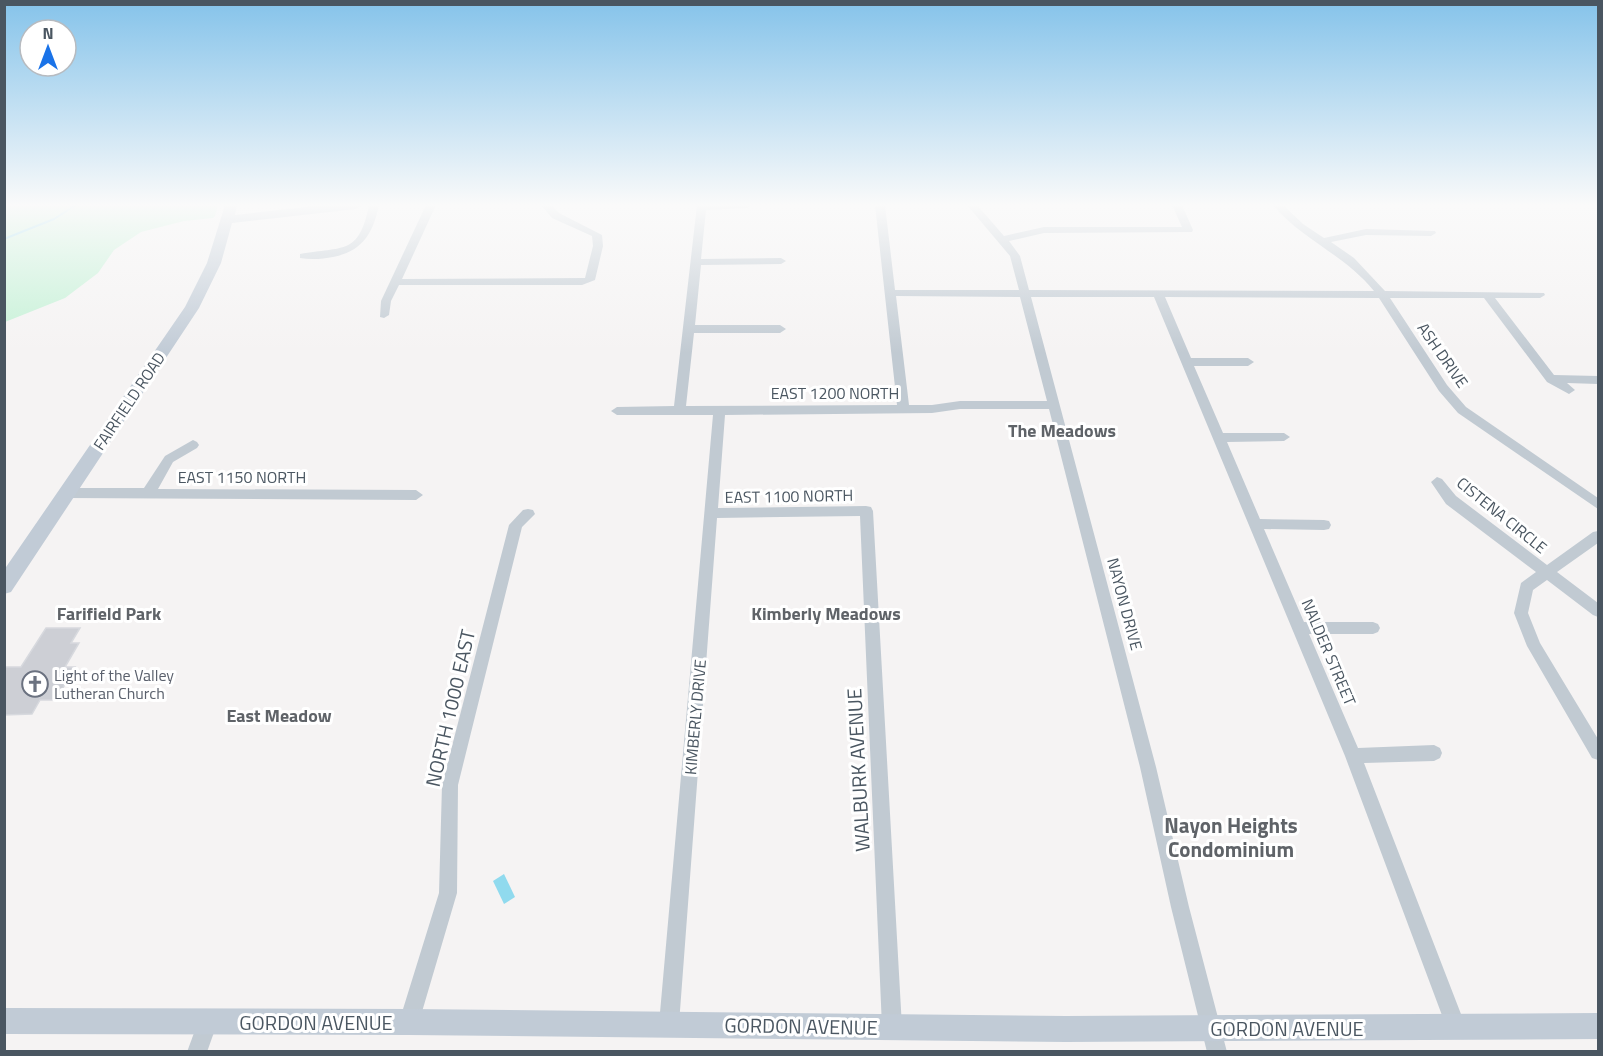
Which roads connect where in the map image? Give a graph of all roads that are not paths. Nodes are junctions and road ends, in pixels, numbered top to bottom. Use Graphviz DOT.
graph roads {
  1 [pos="217,254"];
  2 [pos="321,254"];
  3 [pos="408,254"];
  4 [pos="596,254"];
  5 [pos="696,254"];
  6 [pos="886,254"];
  7 [pos="1014,254"];
  8 [pos="1342,254"];
  9 [pos="304,256"];
  10 [pos="782,261"];
  11 [pos="695,262"];
  12 [pos="395,282"];
  13 [pos="890,293"];
  14 [pos="1025,293"];
  15 [pos="1158,294"];
  16 [pos="1382,294"];
  17 [pos="1487,295"];
  18 [pos="1540,296"];
  19 [pos="384,315"];
  20 [pos="689,329"];
  21 [pos="780,329"];
  22 [pos="1187,362"];
  23 [pos="1248,362"];
  24 [pos="1551,379"];
  25 [pos="1599,380"];
  26 [pos="1569,390"];
  27 [pos="1054,405"];
  28 [pos="903,409"];
  29 [pos="680,410"];
  30 [pos="719,410"];
  31 [pos="617,411"];
  32 [pos="1284,437"];
  33 [pos="1219,438"];
  34 [pos="193,445"];
  35 [pos="1437,482"];
  36 [pos="67,493"];
  37 [pos="148,493"];
  38 [pos="416,495"];
  39 [pos="1599,504"];
  40 [pos="866,511"];
  41 [pos="712,513"];
  42 [pos="528,514"];
  43 [pos="1256,524"];
  44 [pos="1324,525"];
  45 [pos="1599,536"];
  46 [pos="1548,573"];
  47 [pos="4,586"];
  48 [pos="1599,611"];
  49 [pos="1299,628"];
  50 [pos="1373,628"];
  51 [pos="1434,753"];
  52 [pos="1599,753"];
  53 [pos="1353,756"];
  54 [pos="4,1021"];
  55 [pos="208,1022"];
  56 [pos="409,1022"];
  57 [pos="669,1024"];
  58 [pos="1599,1026"];
  59 [pos="892,1027"];
  60 [pos="1456,1027"];
  61 [pos="1213,1040"];
  62 [pos="197,1052"];
  1 -- 36 [label="main road, FAIRFIELD ROAD"];
  2 -- 9 [label="street"];
  3 -- 12 [label="street"];
  4 -- 12 [label="street"];
  5 -- 11 [label="street"];
  6 -- 13 [label="street"];
  7 -- 14 [label="street, NAYON DRIVE"];
  8 -- 16 [label="street, ASH DRIVE"];
  10 -- 11 [label="street"];
  11 -- 20 [label="street"];
  12 -- 19 [label="street"];
  13 -- 14 [label="street"];
  13 -- 28 [label="street"];
  14 -- 15 [label="street"];
  14 -- 27 [label="street, NAYON DRIVE"];
  15 -- 16 [label="street"];
  15 -- 22 [label="street, NALDER STREET"];
  16 -- 17 [label="street"];
  16 -- 39 [label="street, ASH DRIVE"];
  17 -- 18 [label="street"];
  17 -- 24 [label="street"];
  20 -- 21 [label="street"];
  20 -- 29 [label="street"];
  22 -- 23 [label="street"];
  22 -- 33 [label="street, NALDER STREET"];
  24 -- 25 [label="street"];
  24 -- 26 [label="street"];
  27 -- 28 [label="street, EAST 1200 NORTH"];
  27 -- 61 [label="street, NAYON DRIVE"];
  28 -- 30 [label="street, EAST 1200 NORTH"];
  29 -- 30 [label="street, EAST 1200 NORTH"];
  29 -- 31 [label="street, EAST 1200 NORTH"];
  30 -- 41 [label="street, KIMBERLY DRIVE"];
  32 -- 33 [label="street"];
  33 -- 43 [label="street, NALDER STREET"];
  34 -- 37 [label="street"];
  35 -- 46 [label="street, CISTENA CIRCLE"];
  36 -- 37 [label="street, EAST 1150 NORTH"];
  36 -- 47 [label="main road, FAIRFIELD ROAD"];
  37 -- 38 [label="street, EAST 1150 NORTH"];
  40 -- 41 [label="street, EAST 1100 NORTH"];
  40 -- 59 [label="street, WALBURK AVENUE"];
  41 -- 57 [label="street, KIMBERLY DRIVE"];
  42 -- 56 [label="street, NORTH 1000 EAST"];
  43 -- 44 [label="street"];
  43 -- 49 [label="street, NALDER STREET"];
  45 -- 46 [label="street"];
  46 -- 48 [label="street, CISTENA CIRCLE"];
  46 -- 52 [label="street"];
  49 -- 50 [label="street"];
  49 -- 53 [label="street, NALDER STREET"];
  51 -- 53 [label="street"];
  53 -- 60 [label="street, NALDER STREET"];
  54 -- 55 [label="main road, GORDON AVENUE"];
  55 -- 56 [label="main road, GORDON AVENUE"];
  55 -- 62 [label="street"];
  56 -- 57 [label="main road, GORDON AVENUE"];
  57 -- 59 [label="main road, GORDON AVENUE"];
  58 -- 60 [label="main road, GORDON AVENUE"];
  59 -- 61 [label="main road, GORDON AVENUE"];
  60 -- 61 [label="main road, GORDON AVENUE"];
}
